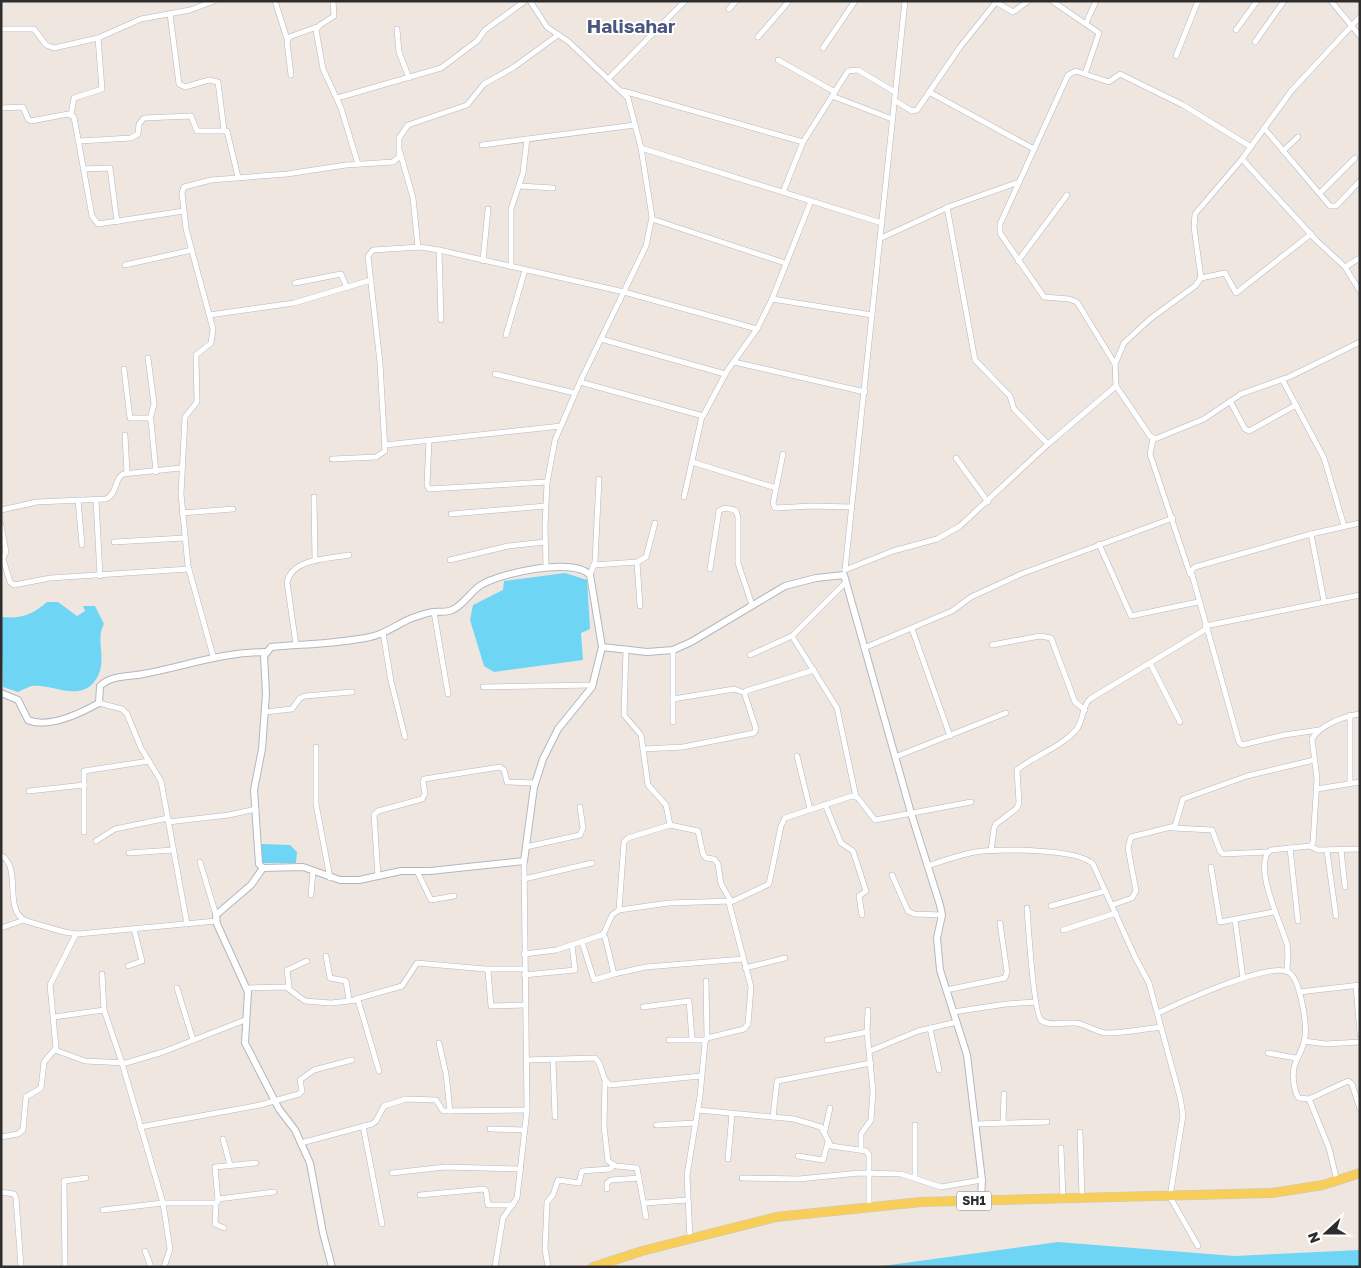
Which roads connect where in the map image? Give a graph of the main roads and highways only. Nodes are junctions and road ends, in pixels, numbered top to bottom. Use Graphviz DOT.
graph roads {
  1 [pos="1360,1173"];
  2 [pos="593,1267"];
  1 -- 2 [label="main road, SH1"];
}
